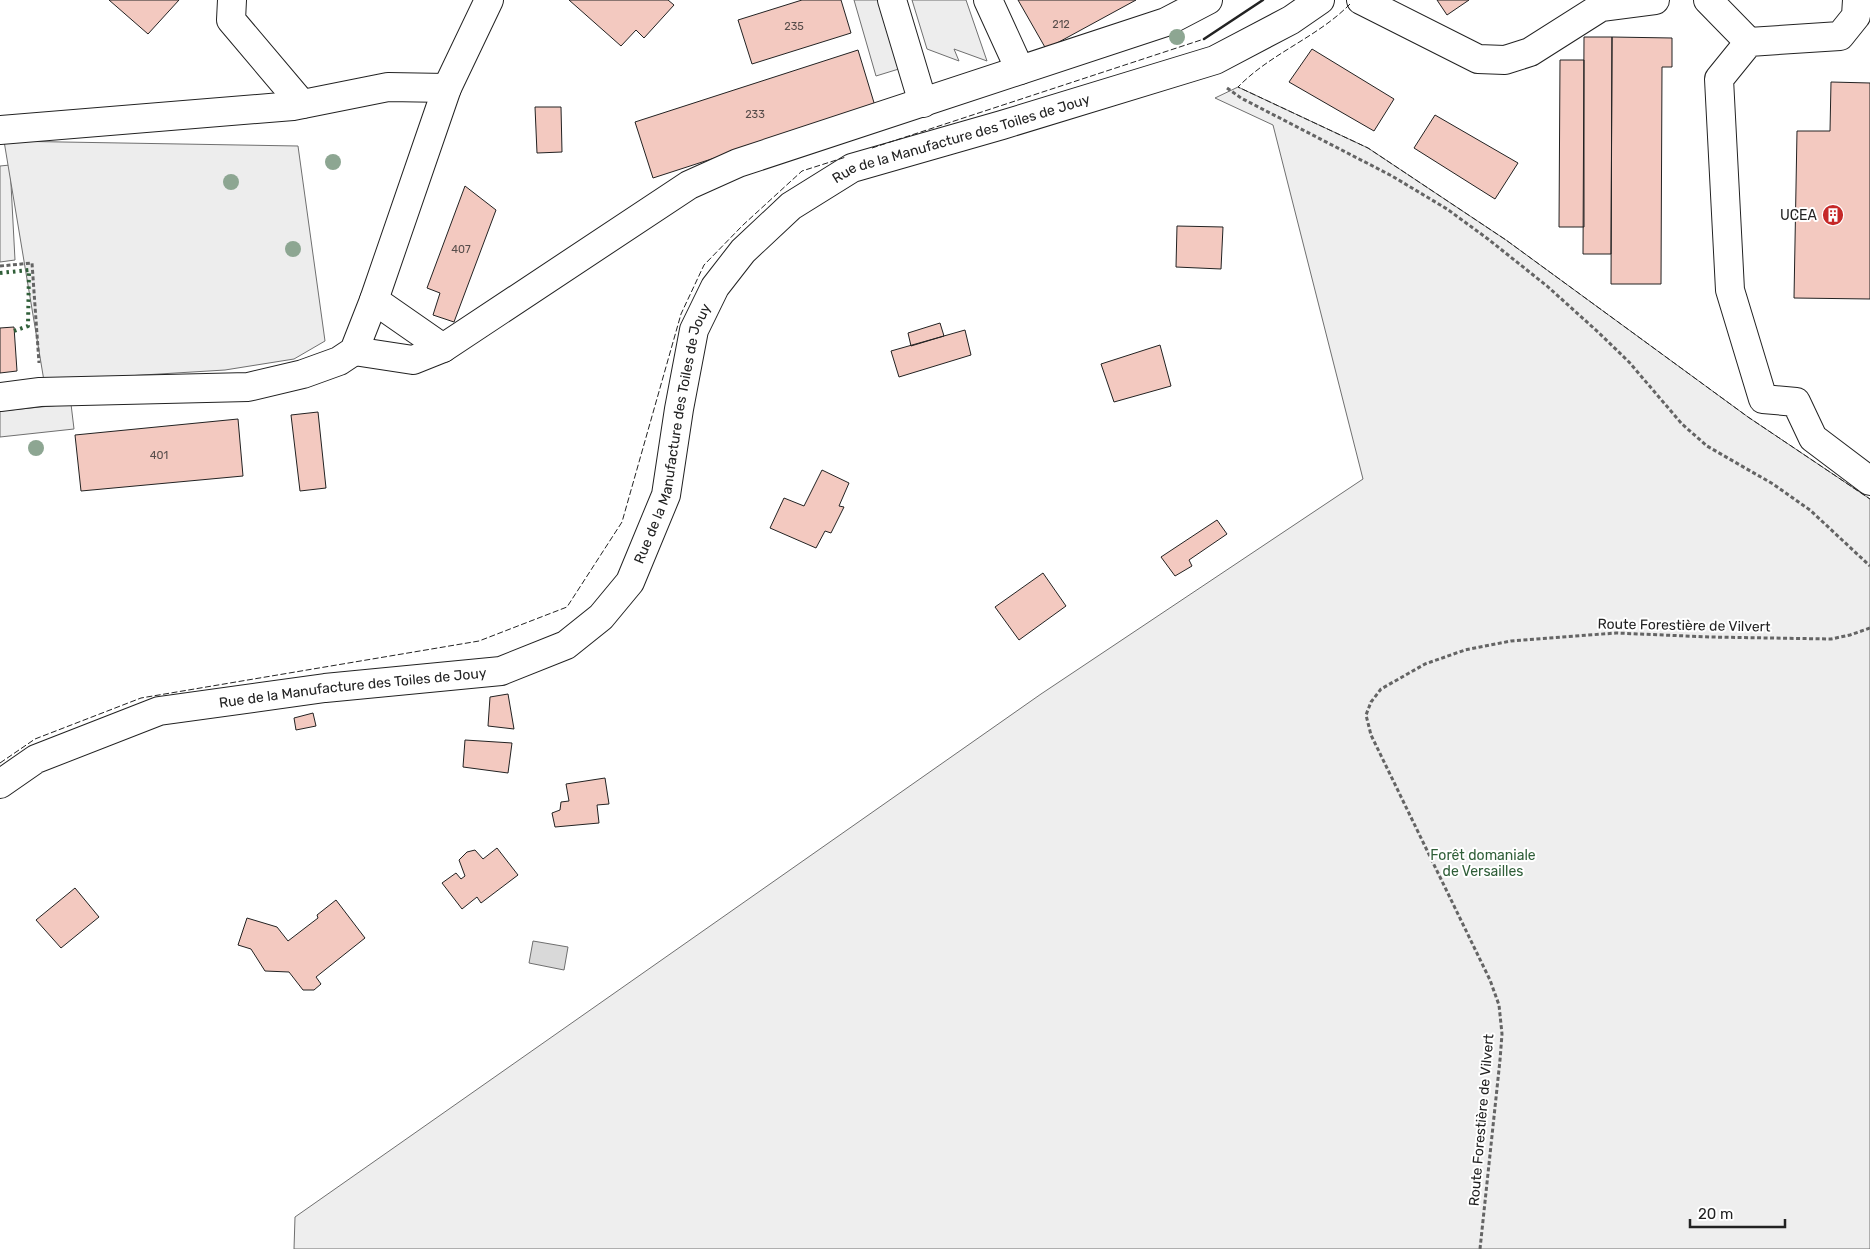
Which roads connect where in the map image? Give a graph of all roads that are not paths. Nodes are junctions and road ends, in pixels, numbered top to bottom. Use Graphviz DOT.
graph roads {
  1 [pos="232,0"];
  2 [pos="489,0"];
  3 [pos="892,0"];
  4 [pos="988,0"];
  5 [pos="1208,0"];
  6 [pos="1320,0"];
  7 [pos="1361,0"];
  8 [pos="1655,0"];
  9 [pos="1708,0"];
  10 [pos="1857,0"];
  11 [pos="1749,42"];
  12 [pos="1020,70"];
  13 [pos="448,88"];
  14 [pos="923,103"];
  15 [pos="302,104"];
  16 [pos="0,130"];
  17 [pos="374,300"];
  18 [pos="443,348"];
  19 [pos="354,351"];
  20 [pos="0,397"];
  21 [pos="1870,481"];
  22 [pos="0,784"];
  1 -- 15 [label="street"];
  2 -- 13 [label="street"];
  3 -- 14 [label="street"];
  4 -- 12 [label="street"];
  5 -- 12 [label="street"];
  6 -- 22 [label="street, Rue de la Manufacture des Toiles de Jouy"];
  7 -- 8 [label="street"];
  9 -- 11 [label="street"];
  10 -- 11 [label="street"];
  11 -- 21 [label="street"];
  12 -- 14 [label="street"];
  13 -- 15 [label="street"];
  13 -- 17 [label="street"];
  14 -- 18 [label="street"];
  15 -- 16 [label="street"];
  17 -- 18 [label="street"];
  17 -- 19 [label="street"];
  18 -- 19 [label="street"];
  19 -- 20 [label="street"];
}
